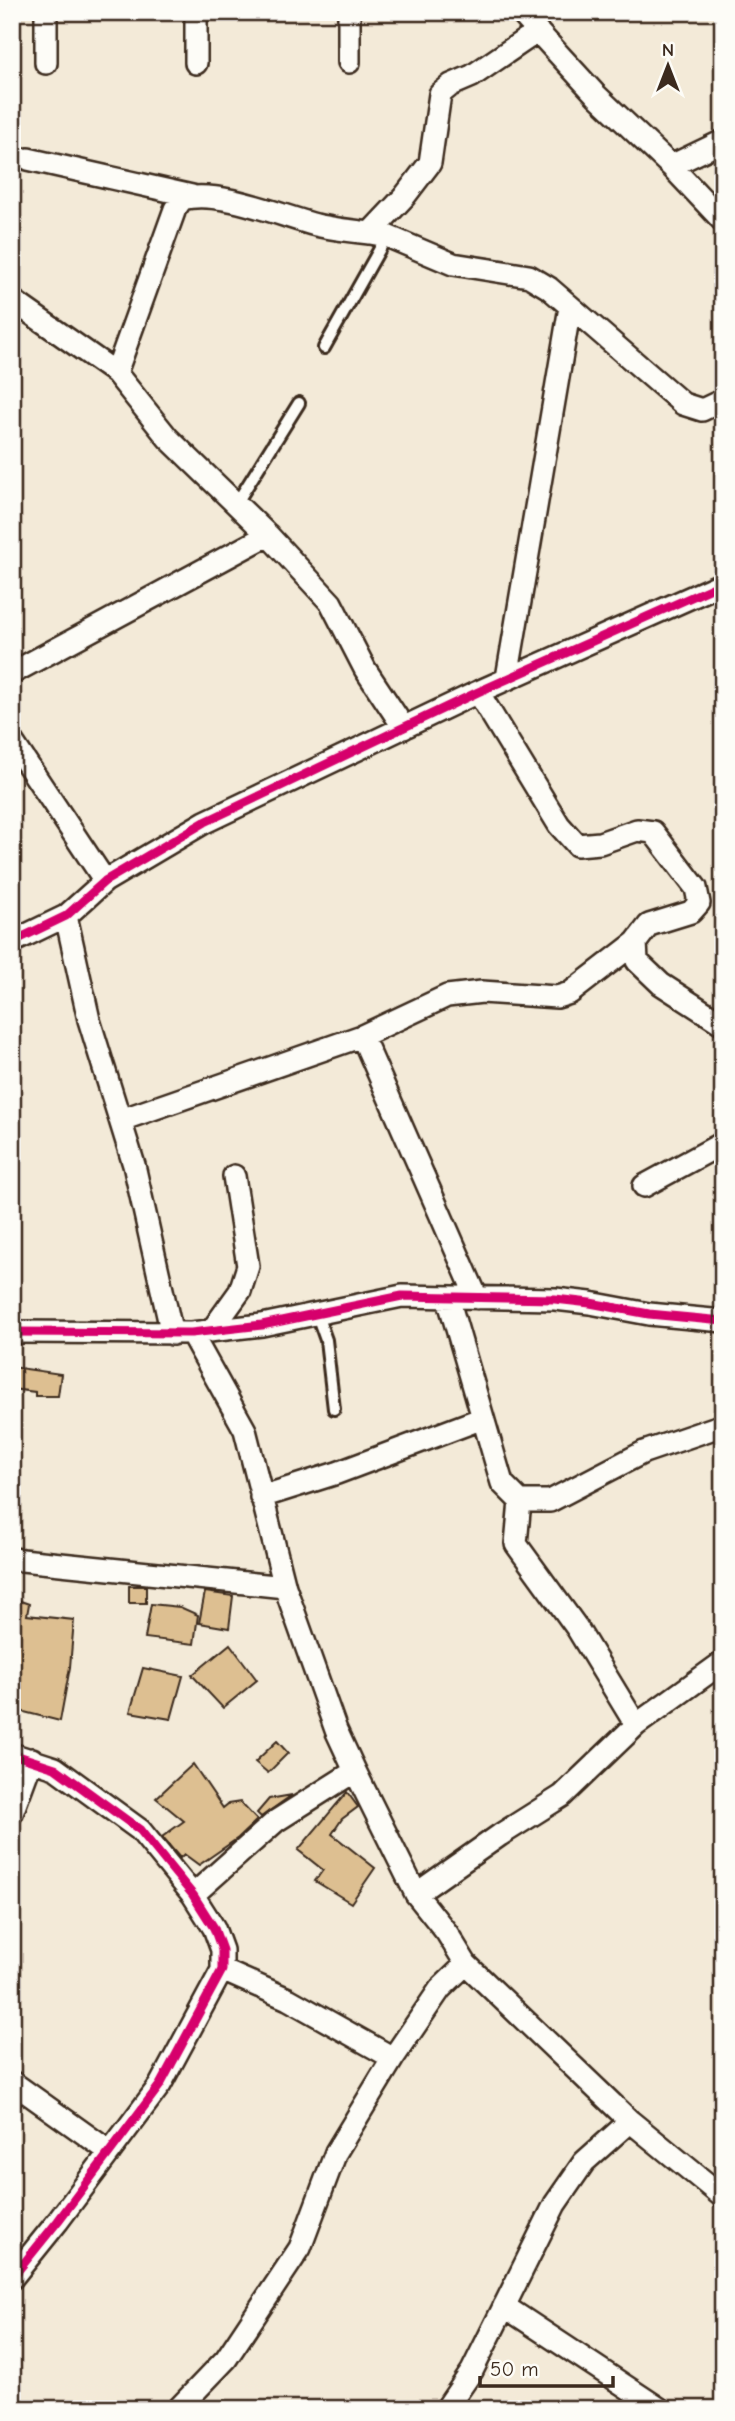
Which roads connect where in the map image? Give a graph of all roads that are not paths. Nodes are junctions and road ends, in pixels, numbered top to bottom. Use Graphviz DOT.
graph roads {
  1 [pos="46,12"];
  2 [pos="196,12"];
  3 [pos="349,12"];
  4 [pos="520,12"];
  5 [pos="538,32"];
  6 [pos="349,62"];
  7 [pos="196,63"];
  8 [pos="46,64"];
  9 [pos="723,141"];
  10 [pos="28,159"];
  11 [pos="671,166"];
  12 [pos="192,196"];
  13 [pos="723,221"];
  14 [pos="378,235"];
  15 [pos="12,300"];
  16 [pos="570,307"];
  17 [pos="324,348"];
  18 [pos="116,373"];
  19 [pos="723,400"];
  20 [pos="299,403"];
  21 [pos="236,504"];
  22 [pos="268,535"];
  23 [pos="723,583"];
  24 [pos="12,673"];
  25 [pos="507,678"];
  26 [pos="478,692"];
  27 [pos="404,727"];
  28 [pos="12,741"];
  29 [pos="105,881"];
  30 [pos="66,916"];
  31 [pos="12,942"];
  32 [pos="636,942"];
  33 [pos="723,1024"];
  34 [pos="362,1036"];
  35 [pos="121,1120"];
  36 [pos="723,1143"];
  37 [pos="234,1176"];
  38 [pos="643,1186"];
  39 [pos="448,1298"];
  40 [pos="477,1298"];
  41 [pos="317,1315"];
  42 [pos="723,1321"];
  43 [pos="12,1332"];
  44 [pos="192,1332"];
  45 [pos="334,1409"];
  46 [pos="483,1418"];
  47 [pos="723,1425"];
  48 [pos="261,1497"];
  49 [pos="520,1501"];
  50 [pos="12,1559"];
  51 [pos="285,1587"];
  52 [pos="723,1662"];
  53 [pos="636,1725"];
  54 [pos="22,1757"];
  55 [pos="355,1770"];
  56 [pos="12,1813"];
  57 [pos="416,1894"];
  58 [pos="193,1895"];
  59 [pos="466,1964"];
  60 [pos="222,1970"];
  61 [pos="393,2058"];
  62 [pos="12,2082"];
  63 [pos="630,2121"];
  64 [pos="110,2152"];
  65 [pos="723,2197"];
  66 [pos="12,2278"];
  67 [pos="504,2306"];
  68 [pos="651,2406"];
  69 [pos="178,2409"];
  70 [pos="446,2409"];
  1 -- 8 [label="street"];
  2 -- 7 [label="street"];
  3 -- 6 [label="street"];
  4 -- 5 [label="street"];
  5 -- 11 [label="street"];
  5 -- 14 [label="street"];
  9 -- 11 [label="street"];
  10 -- 12 [label="street"];
  11 -- 13 [label="street"];
  12 -- 14 [label="street"];
  12 -- 18 [label="street"];
  14 -- 16 [label="street"];
  14 -- 17 [label="lane"];
  15 -- 18 [label="street"];
  16 -- 19 [label="street"];
  16 -- 25 [label="street"];
  18 -- 21 [label="street"];
  20 -- 21 [label="lane"];
  21 -- 22 [label="street"];
  22 -- 24 [label="street"];
  22 -- 27 [label="street"];
  23 -- 25 [label="street"];
  25 -- 26 [label="street"];
  26 -- 27 [label="street"];
  26 -- 32 [label="street"];
  27 -- 29 [label="street"];
  28 -- 29 [label="street"];
  29 -- 30 [label="street"];
  30 -- 31 [label="street"];
  30 -- 35 [label="street"];
  32 -- 33 [label="street"];
  32 -- 34 [label="street"];
  34 -- 35 [label="street"];
  34 -- 40 [label="street"];
  35 -- 44 [label="street"];
  36 -- 38 [label="street"];
  37 -- 44 [label="street"];
  39 -- 40 [label="street"];
  39 -- 41 [label="street"];
  39 -- 46 [label="street"];
  40 -- 42 [label="street"];
  41 -- 44 [label="street"];
  41 -- 45 [label="lane"];
  43 -- 44 [label="street"];
  44 -- 48 [label="street"];
  46 -- 48 [label="street"];
  46 -- 49 [label="street"];
  47 -- 49 [label="street"];
  48 -- 51 [label="street"];
  49 -- 53 [label="street"];
  50 -- 51 [label="street"];
  51 -- 55 [label="street"];
  52 -- 53 [label="street"];
  53 -- 57 [label="street"];
  54 -- 56 [label="street"];
  54 -- 58 [label="street"];
  55 -- 57 [label="street"];
  55 -- 58 [label="street"];
  57 -- 59 [label="street"];
  58 -- 60 [label="street"];
  59 -- 61 [label="street"];
  59 -- 63 [label="street"];
  60 -- 61 [label="street"];
  60 -- 64 [label="street"];
  61 -- 69 [label="street"];
  62 -- 64 [label="street"];
  63 -- 65 [label="street"];
  63 -- 67 [label="street"];
  64 -- 66 [label="street"];
  67 -- 68 [label="street"];
  67 -- 70 [label="street"];
}
